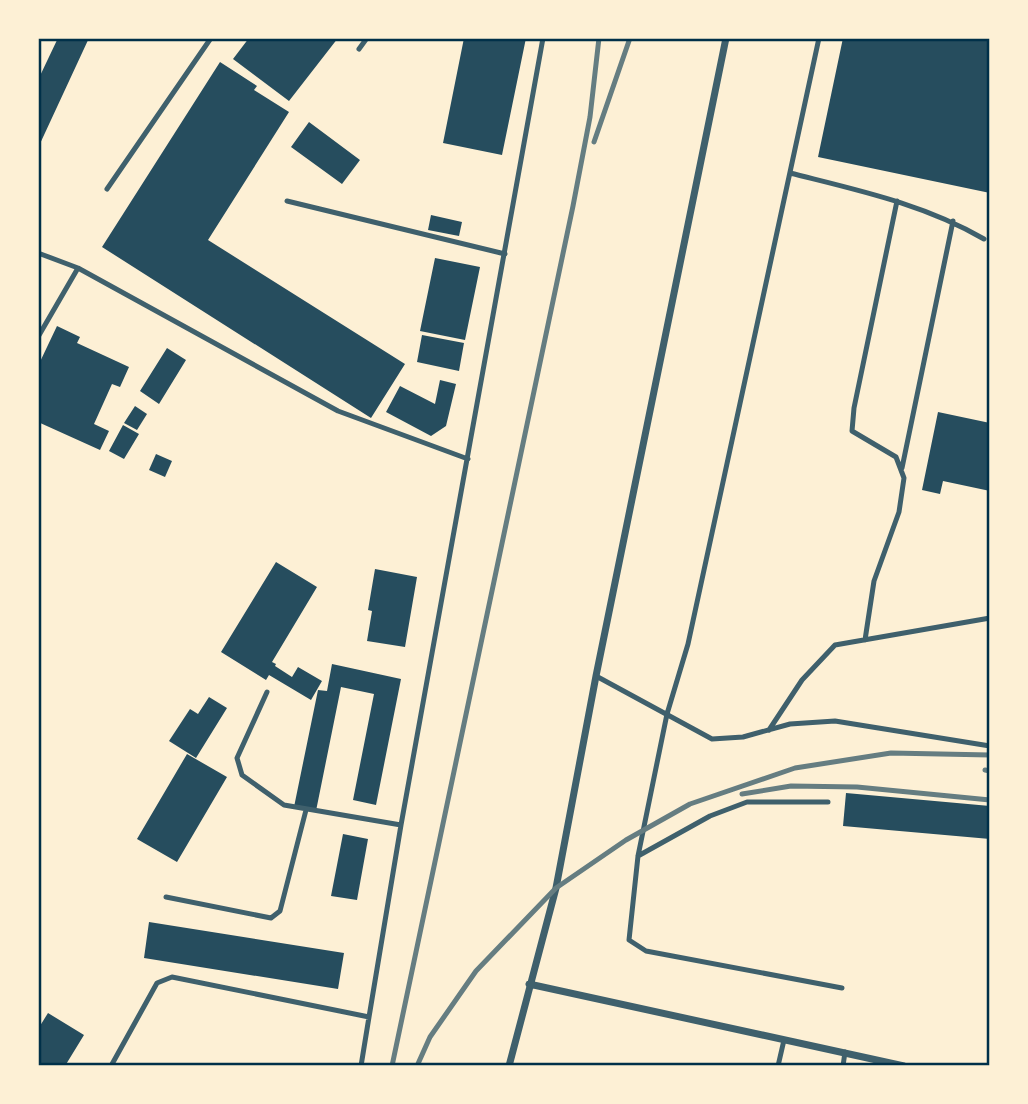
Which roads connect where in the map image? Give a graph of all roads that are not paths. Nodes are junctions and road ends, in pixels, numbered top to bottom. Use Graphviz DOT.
graph roads {
  1 [pos="211,38"];
  2 [pos="367,38"];
  3 [pos="543,38"];
  4 [pos="726,38"];
  5 [pos="819,38"];
  6 [pos="359,50"];
  7 [pos="790,173"];
  8 [pos="107,190"];
  9 [pos="287,201"];
  10 [pos="897,201"];
  11 [pos="953,221"];
  12 [pos="984,239"];
  13 [pos="38,253"];
  14 [pos="505,254"];
  15 [pos="78,268"];
  16 [pos="41,327"];
  17 [pos="38,337"];
  18 [pos="468,459"];
  19 [pos="901,471"];
  20 [pos="989,618"];
  21 [pos="865,640"];
  22 [pos="596,676"];
  23 [pos="267,692"];
  24 [pos="667,714"];
  25 [pos="769,730"];
  26 [pos="989,746"];
  27 [pos="828,802"];
  28 [pos="306,810"];
  29 [pos="401,825"];
  30 [pos="638,856"];
  31 [pos="166,897"];
  32 [pos="529,984"];
  33 [pos="842,988"];
  34 [pos="369,1017"];
  35 [pos="784,1040"];
  36 [pos="845,1052"];
  37 [pos="111,1066"];
  38 [pos="361,1066"];
  39 [pos="509,1066"];
  40 [pos="778,1066"];
  41 [pos="843,1066"];
  42 [pos="904,1066"];
  1 -- 8 [label="lane"];
  2 -- 6 [label="lane"];
  3 -- 14 [label="lane"];
  4 -- 22 [label="street"];
  5 -- 7 [label="lane"];
  7 -- 10 [label="lane"];
  7 -- 24 [label="lane"];
  9 -- 14 [label="lane"];
  10 -- 11 [label="lane"];
  10 -- 19 [label="lane"];
  11 -- 12 [label="lane"];
  11 -- 19 [label="lane"];
  13 -- 15 [label="lane"];
  14 -- 18 [label="lane"];
  15 -- 16 [label="lane"];
  15 -- 18 [label="lane"];
  16 -- 17 [label="lane"];
  18 -- 29 [label="lane"];
  19 -- 21 [label="lane"];
  20 -- 21 [label="lane"];
  21 -- 25 [label="lane"];
  22 -- 24 [label="lane"];
  22 -- 32 [label="street"];
  23 -- 28 [label="lane"];
  24 -- 25 [label="lane"];
  24 -- 30 [label="lane"];
  25 -- 26 [label="lane"];
  27 -- 30 [label="lane"];
  28 -- 29 [label="lane"];
  28 -- 31 [label="lane"];
  29 -- 34 [label="lane"];
  30 -- 33 [label="lane"];
  32 -- 35 [label="street"];
  32 -- 39 [label="street"];
  34 -- 37 [label="lane"];
  34 -- 38 [label="lane"];
  35 -- 36 [label="street"];
  35 -- 40 [label="lane"];
  36 -- 41 [label="lane"];
  36 -- 42 [label="street"];
}
